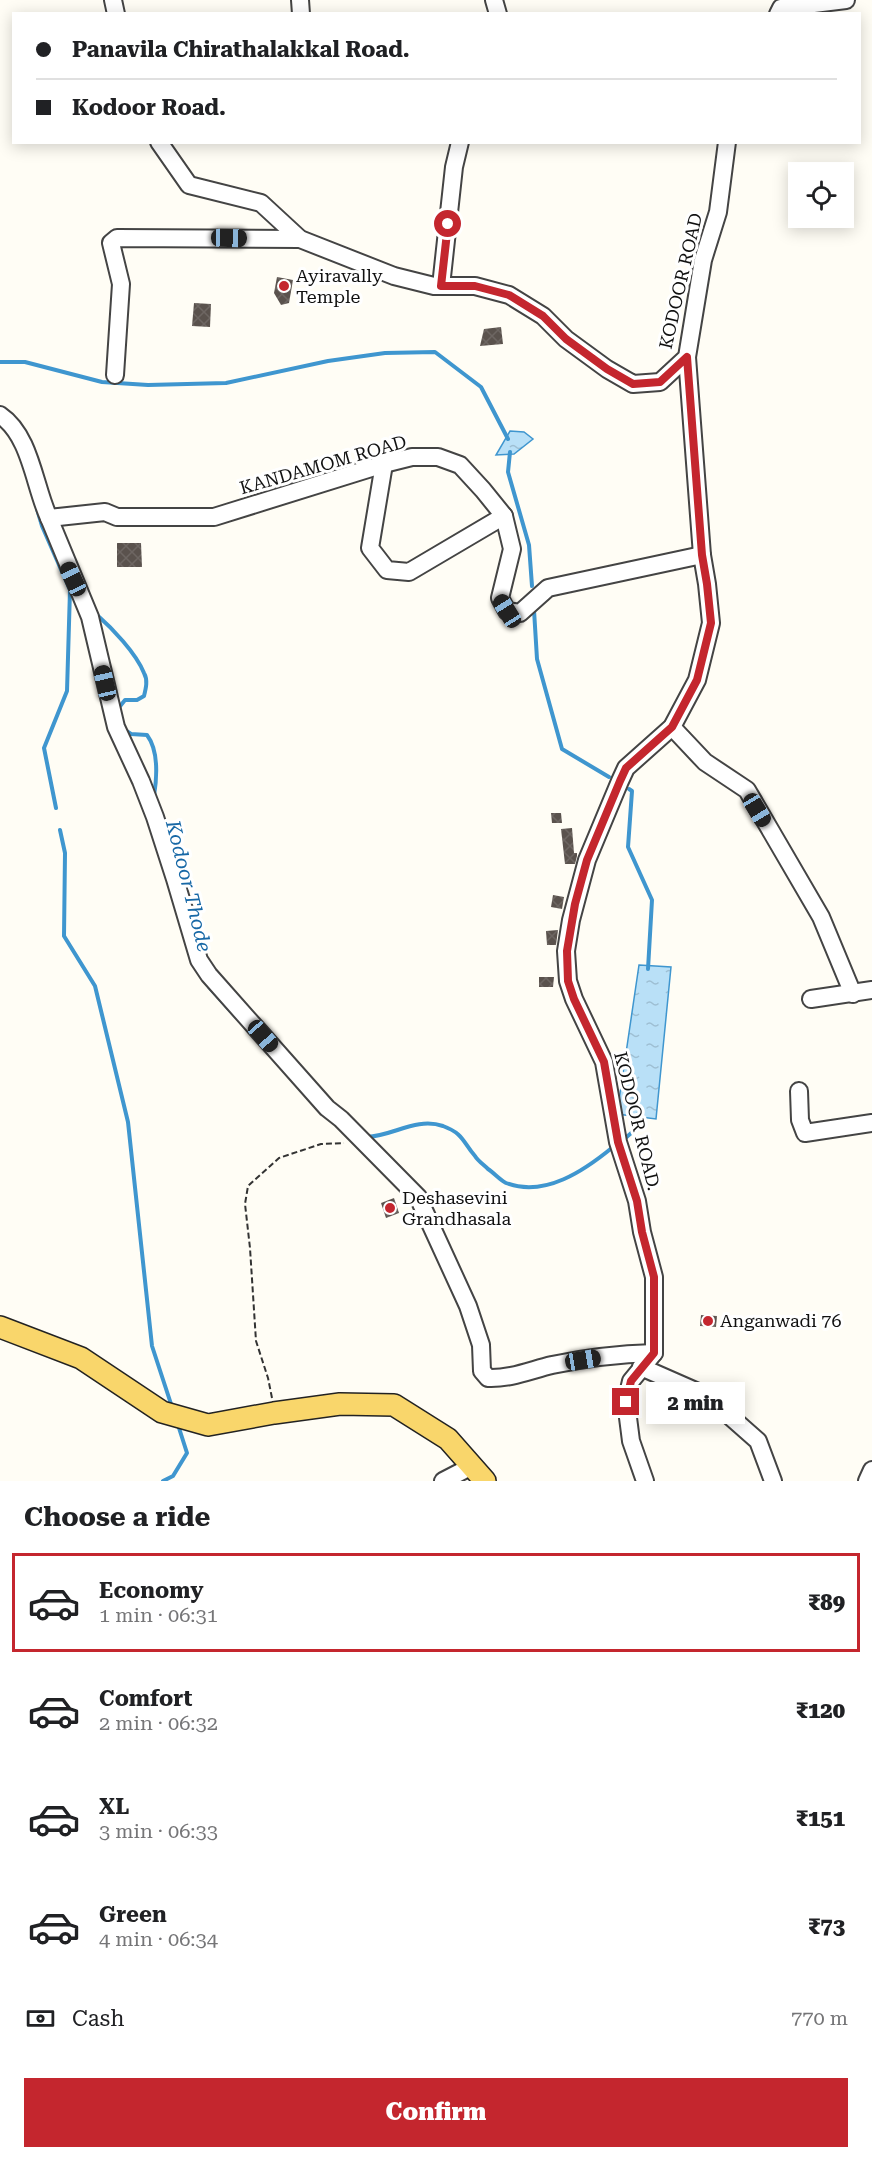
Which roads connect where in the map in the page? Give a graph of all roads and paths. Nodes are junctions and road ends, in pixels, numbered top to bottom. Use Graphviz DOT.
graph roads {
  1 [pos="846,0"];
  2 [pos="780,7"];
  3 [pos="160,144"];
  4 [pos="460,144"];
  5 [pos="727,144"];
  6 [pos="300,239"];
  7 [pos="441,286"];
  8 [pos="687,357"];
  9 [pos="115,375"];
  10 [pos="0,415"];
  11 [pos="384,464"];
  12 [pos="504,516"];
  13 [pos="48,518"];
  14 [pos="702,555"];
  15 [pos="672,727"];
  16 [pos="872,990"];
  17 [pos="853,994"];
  18 [pos="811,999"];
  19 [pos="799,1091"];
  20 [pos="872,1123"];
  21 [pos="360,1138"];
  22 [pos="0,1327"];
  23 [pos="654,1353"];
  24 [pos="641,1367"];
  25 [pos="274,1413"];
  26 [pos="872,1470"];
  27 [pos="478,1473"];
  28 [pos="443,1481"];
  29 [pos="645,1481"];
  30 [pos="773,1481"];
  31 [pos="867,1481"];
  1 -- 2 [label="street"];
  3 -- 6 [label="street, KODOOR ROAD"];
  4 -- 7 [label="street"];
  5 -- 8 [label="street, KODOOR ROAD"];
  6 -- 7 [label="street, KODOOR ROAD"];
  6 -- 9 [label="street"];
  7 -- 8 [label="street, KODOOR ROAD"];
  8 -- 14 [label="street, KODOOR ROAD."];
  10 -- 13 [label="street"];
  11 -- 12 [label="street, KANDAMOM ROAD"];
  11 -- 12 [label="street"];
  11 -- 13 [label="street, KANDAMOM ROAD"];
  12 -- 14 [label="street, KANDAMOM ROAD"];
  13 -- 21 [label="street"];
  14 -- 15 [label="street, KODOOR ROAD."];
  15 -- 17 [label="street"];
  15 -- 23 [label="street, KODOOR ROAD."];
  16 -- 17 [label="street"];
  17 -- 18 [label="street"];
  19 -- 20 [label="street"];
  21 -- 23 [label="street"];
  21 -- 25 [label="path"];
  22 -- 25 [label="main road"];
  23 -- 24 [label="street"];
  24 -- 29 [label="street"];
  24 -- 30 [label="street"];
  25 -- 27 [label="main road"];
  26 -- 31 [label="street"];
  27 -- 28 [label="street"];
}
